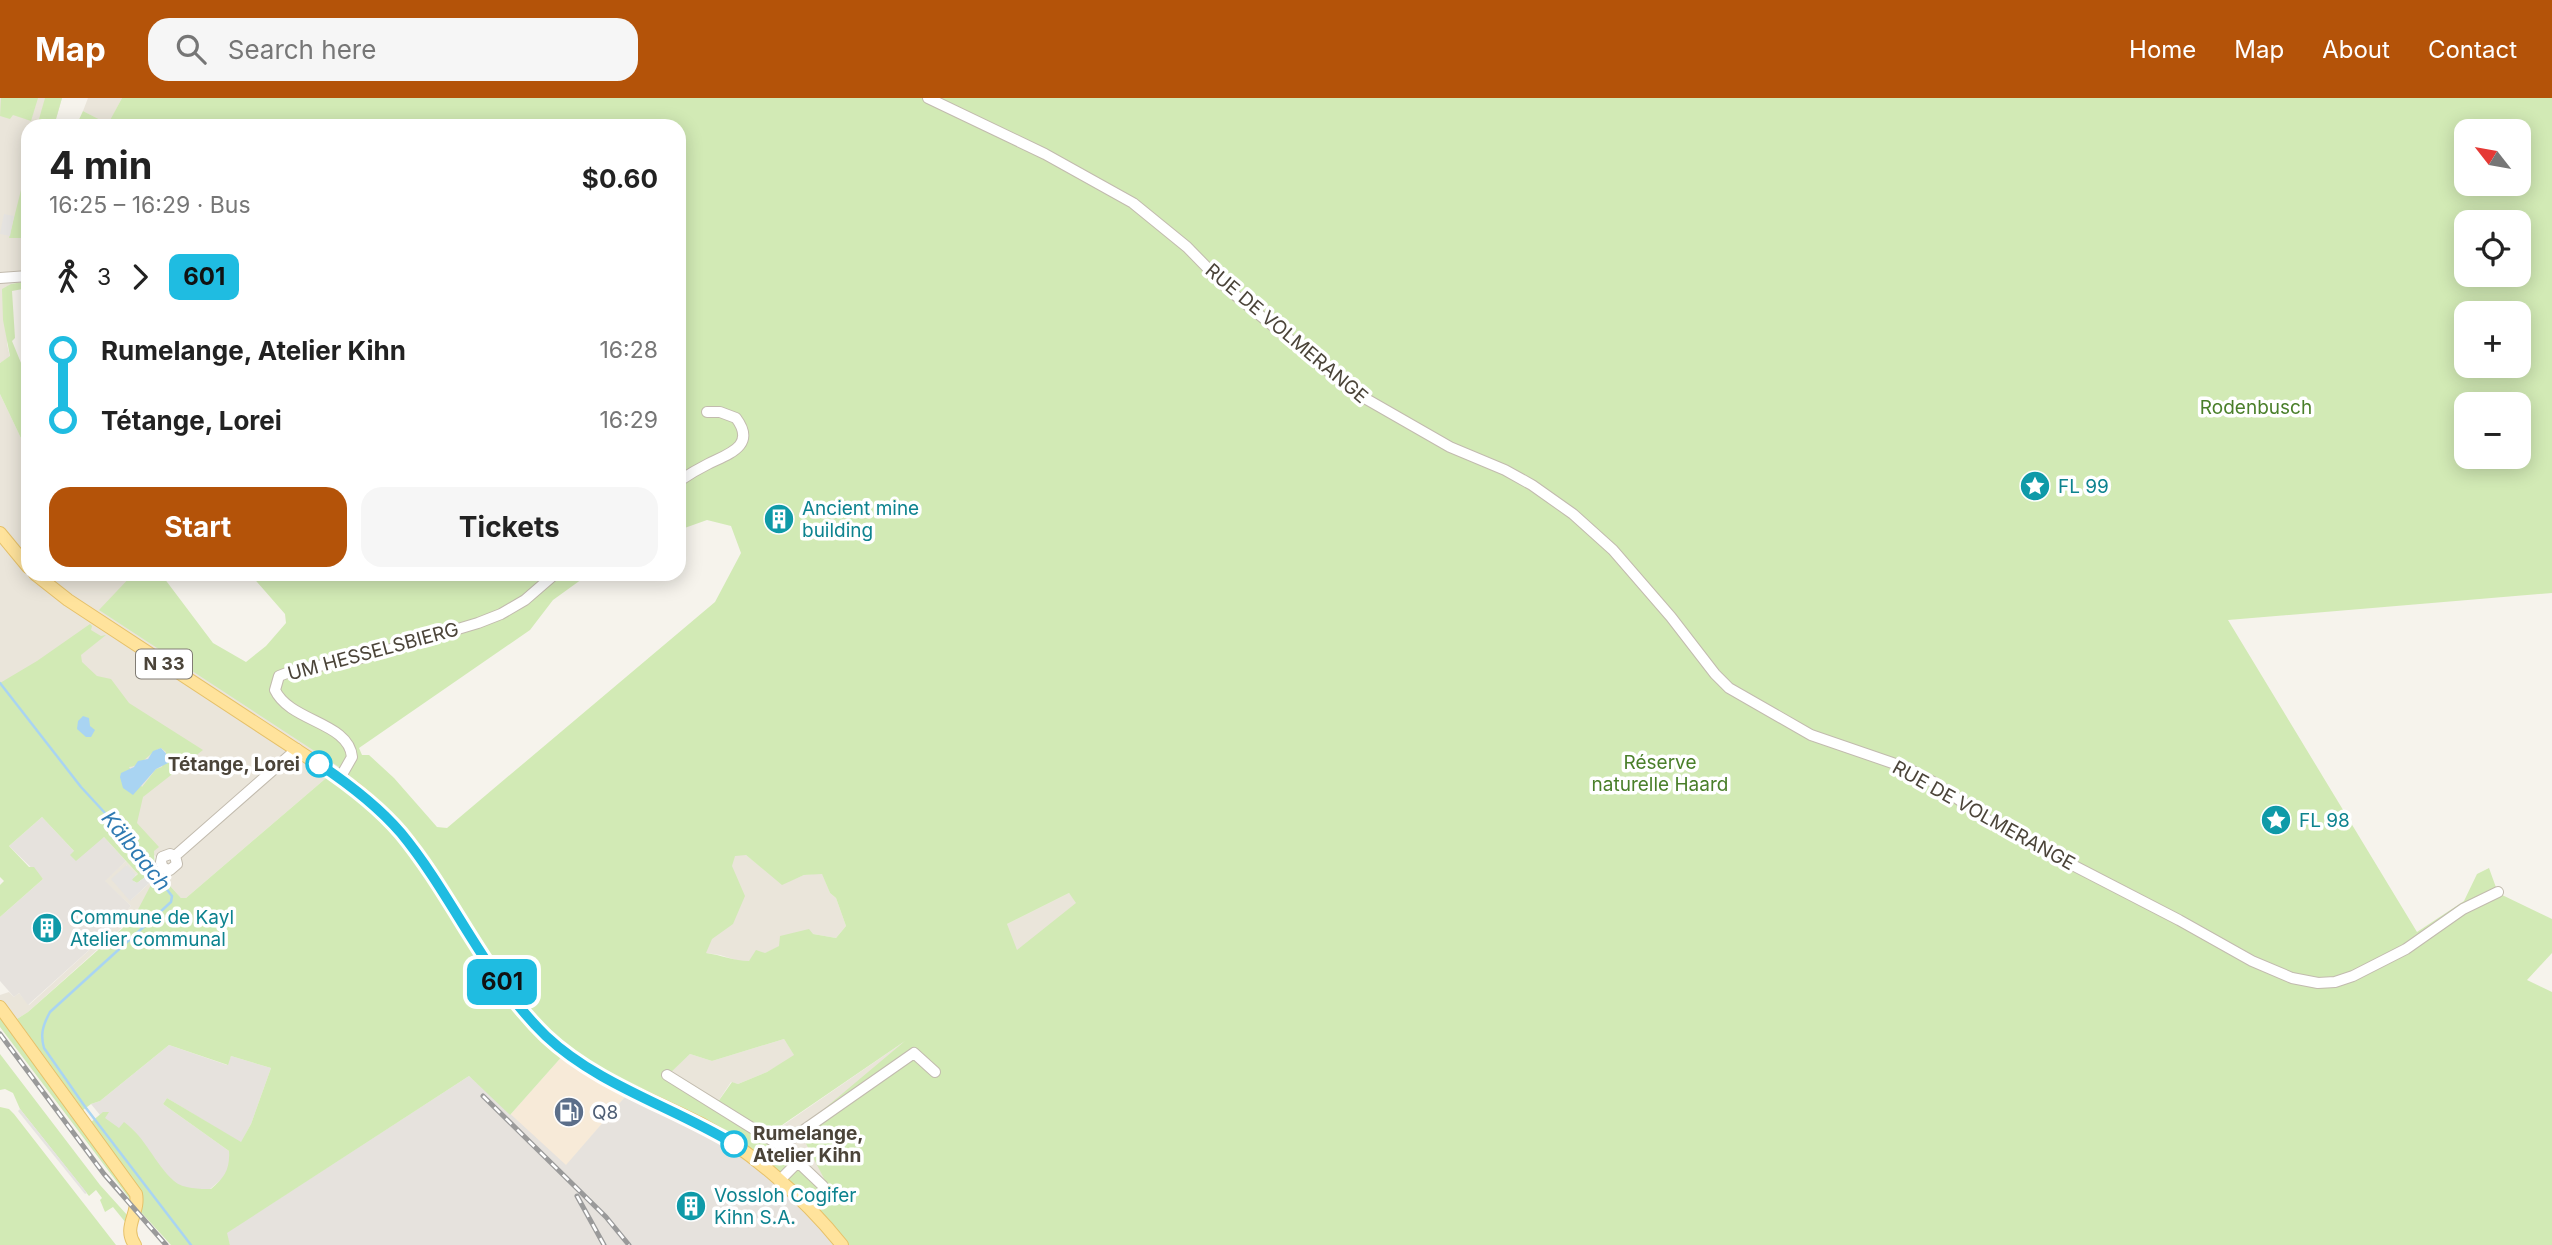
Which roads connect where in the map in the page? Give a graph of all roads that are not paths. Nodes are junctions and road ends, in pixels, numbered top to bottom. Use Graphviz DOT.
graph roads {
  1 [pos="928,98"];
  2 [pos="21,276"];
  3 [pos="0,278"];
  4 [pos="707,412"];
  5 [pos="686,477"];
  6 [pos="0,533"];
  7 [pos="21,558"];
  8 [pos="44,581"];
  9 [pos="547,581"];
  10 [pos="297,749"];
  11 [pos="340,778"];
  12 [pos="175,856"];
  13 [pos="2498,892"];
  14 [pos="0,1007"];
  15 [pos="935,1072"];
  16 [pos="667,1075"];
  17 [pos="781,1146"];
  18 [pos="798,1162"];
  19 [pos="779,1181"];
  20 [pos="823,1186"];
  21 [pos="135,1245"];
  22 [pos="842,1245"];
  1 -- 13 [label="street, RUE DE VOLMERANGE"];
  2 -- 3 [label="street"];
  4 -- 5 [label="street"];
  6 -- 7 [label="main road"];
  8 -- 10 [label="main road, N 33"];
  9 -- 11 [label="street, UM HESSELSBIERG"];
  10 -- 11 [label="main road, N 33"];
  10 -- 12 [label="street"];
  11 -- 19 [label="main road, N 33"];
  14 -- 21 [label="main road"];
  15 -- 17 [label="street"];
  16 -- 17 [label="street"];
  17 -- 18 [label="street"];
  18 -- 19 [label="street"];
  18 -- 20 [label="street"];
  19 -- 22 [label="main road, N 33"];
}
